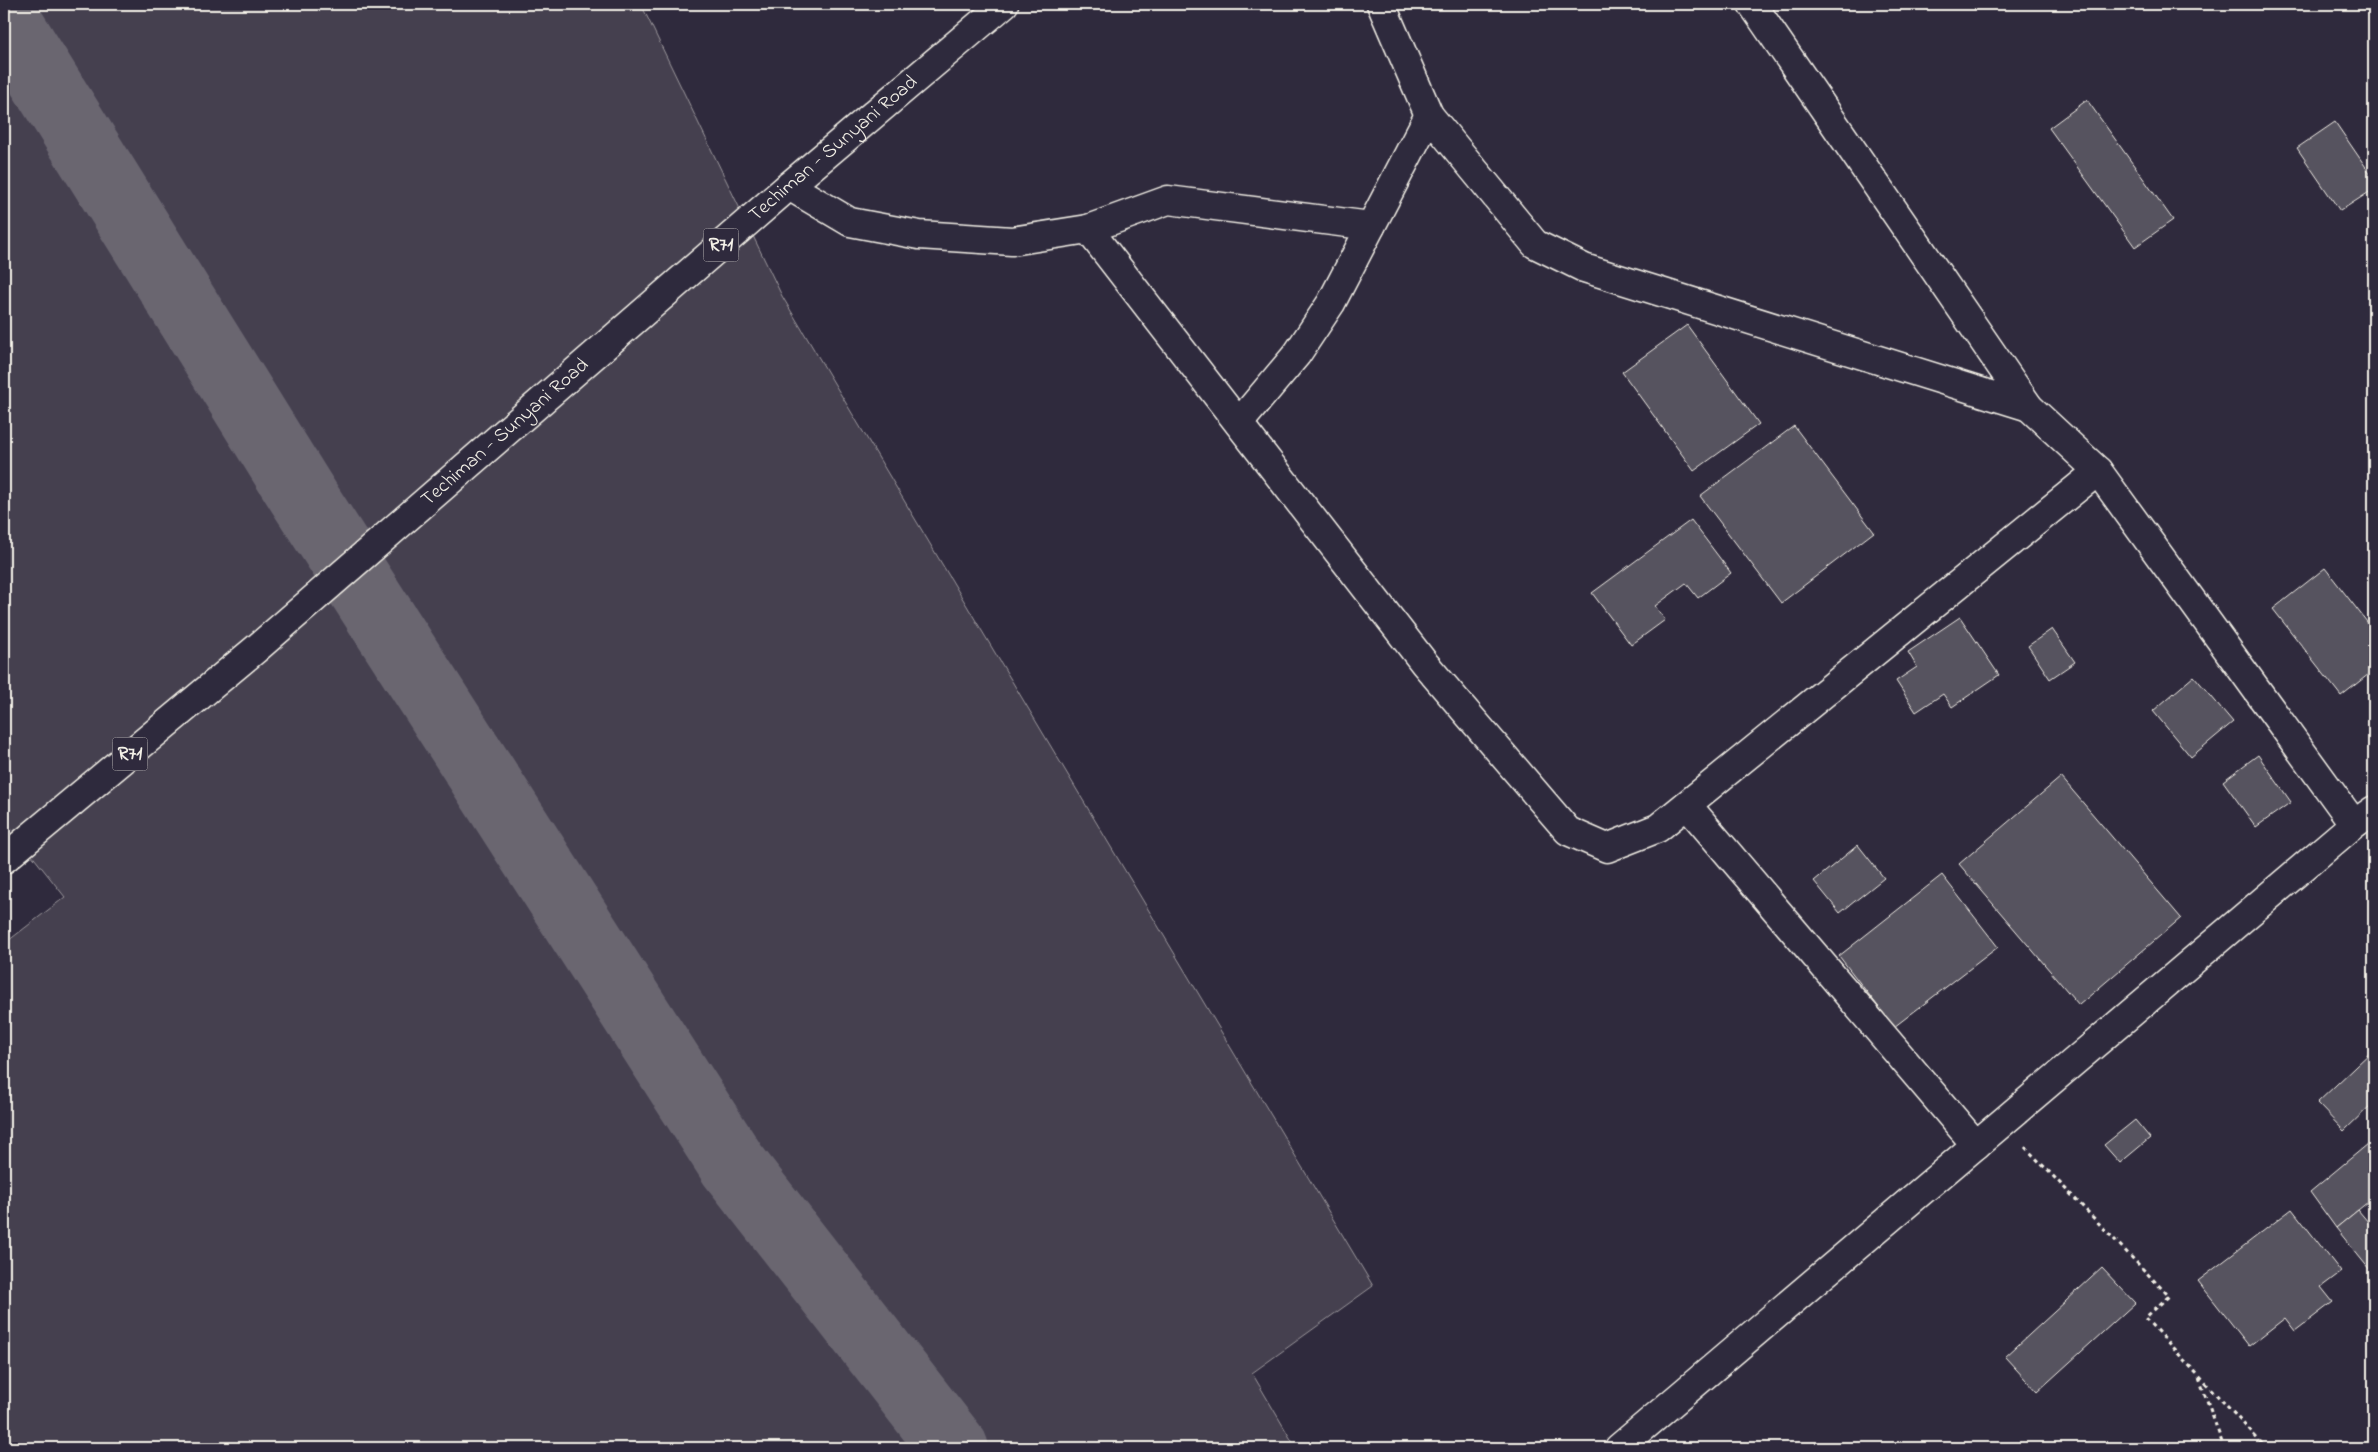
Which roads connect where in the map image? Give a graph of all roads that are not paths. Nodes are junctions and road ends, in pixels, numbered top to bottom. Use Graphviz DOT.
graph roads {
  1 [pos="1004,4"];
  2 [pos="1381,4"];
  3 [pos="1752,4"];
  4 [pos="1429,115"];
  5 [pos="789,186"];
  6 [pos="1371,226"];
  7 [pos="1088,229"];
  8 [pos="2029,407"];
  9 [pos="1239,423"];
  10 [pos="2098,472"];
  11 [pos="1687,805"];
  12 [pos="2364,817"];
  13 [pos="7,850"];
  14 [pos="1976,1144"];
  15 [pos="1619,1448"];
  1 -- 5 [label="street, Techiman - Sunyani Road / R71"];
  2 -- 4 [label="street"];
  3 -- 8 [label="street"];
  4 -- 6 [label="street"];
  4 -- 8 [label="street"];
  5 -- 7 [label="street"];
  5 -- 13 [label="street, Techiman - Sunyani Road / R71"];
  6 -- 7 [label="street"];
  6 -- 9 [label="street"];
  7 -- 9 [label="street"];
  8 -- 10 [label="street"];
  9 -- 11 [label="street"];
  10 -- 11 [label="street"];
  10 -- 12 [label="street"];
  11 -- 14 [label="street"];
  12 -- 14 [label="street"];
  14 -- 15 [label="street"];
}
